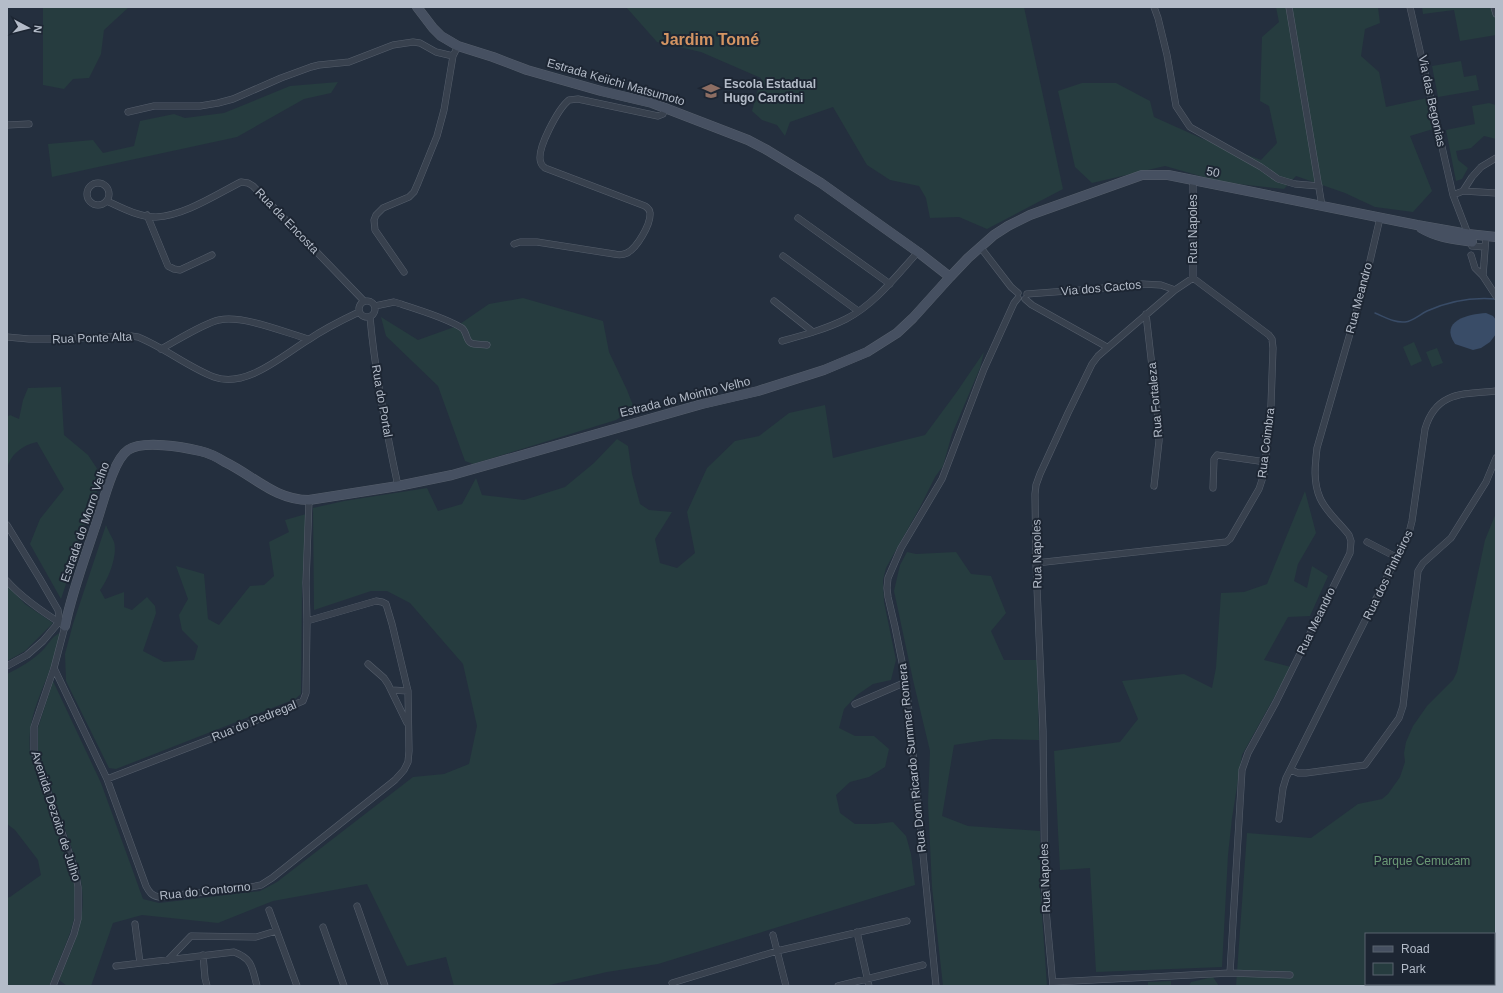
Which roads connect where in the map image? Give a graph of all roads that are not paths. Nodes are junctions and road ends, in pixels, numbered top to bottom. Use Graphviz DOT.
graph roads {
  1 [pos="1154,7"];
  2 [pos="1289,7"];
  3 [pos="1410,7"];
  4 [pos="1494,7"];
  5 [pos="418,8"];
  6 [pos="1496,14"];
  7 [pos="458,46"];
  8 [pos="453,56"];
  9 [pos="665,107"];
  10 [pos="128,112"];
  11 [pos="29,124"];
  12 [pos="7,125"];
  13 [pos="1496,158"];
  14 [pos="1193,181"];
  15 [pos="1319,186"];
  16 [pos="1463,191"];
  17 [pos="1496,193"];
  18 [pos="1453,195"];
  19 [pos="107,200"];
  20 [pos="1322,206"];
  21 [pos="147,215"];
  22 [pos="798,218"];
  23 [pos="1380,218"];
  24 [pos="1486,236"];
  25 [pos="1496,237"];
  26 [pos="1471,243"];
  27 [pos="514,244"];
  28 [pos="1485,247"];
  29 [pos="981,248"];
  30 [pos="918,252"];
  31 [pos="212,255"];
  32 [pos="783,256"];
  33 [pos="404,272"];
  34 [pos="1483,276"];
  35 [pos="950,277"];
  36 [pos="1193,278"];
  37 [pos="890,284"];
  38 [pos="1175,290"];
  39 [pos="1022,296"];
  40 [pos="1496,296"];
  41 [pos="364,301"];
  42 [pos="774,301"];
  43 [pos="375,306"];
  44 [pos="858,311"];
  45 [pos="359,312"];
  46 [pos="1146,314"];
  47 [pos="370,317"];
  48 [pos="813,332"];
  49 [pos="7,336"];
  50 [pos="308,339"];
  51 [pos="782,341"];
  52 [pos="487,345"];
  53 [pos="1107,347"];
  54 [pos="161,349"];
  55 [pos="1496,391"];
  56 [pos="1496,458"];
  57 [pos="1266,462"];
  58 [pos="398,486"];
  59 [pos="1154,486"];
  60 [pos="1213,488"];
  61 [pos="309,500"];
  62 [pos="7,525"];
  63 [pos="1367,542"];
  64 [pos="1398,558"];
  65 [pos="1036,563"];
  66 [pos="7,580"];
  67 [pos="308,620"];
  68 [pos="62,624"];
  69 [pos="368,664"];
  70 [pos="7,666"];
  71 [pos="54,668"];
  72 [pos="906,682"];
  73 [pos="392,690"];
  74 [pos="408,691"];
  75 [pos="855,704"];
  76 [pos="408,726"];
  77 [pos="1291,770"];
  78 [pos="107,779"];
  79 [pos="1279,818"];
  80 [pos="357,906"];
  81 [pos="269,910"];
  82 [pos="907,921"];
  83 [pos="134,924"];
  84 [pos="323,927"];
  85 [pos="276,931"];
  86 [pos="858,932"];
  87 [pos="773,935"];
  88 [pos="777,951"];
  89 [pos="203,955"];
  90 [pos="168,960"];
  91 [pos="140,963"];
  92 [pos="116,966"];
  93 [pos="923,966"];
  94 [pos="1230,973"];
  95 [pos="1290,976"];
  96 [pos="868,979"];
  97 [pos="672,983"];
  98 [pos="1053,984"];
  99 [pos="53,986"];
  100 [pos="206,986"];
  101 [pos="257,986"];
  102 [pos="297,986"];
  103 [pos="344,986"];
  104 [pos="385,986"];
  105 [pos="786,986"];
  106 [pos="838,986"];
  107 [pos="869,986"];
  108 [pos="936,986"];
  1 -- 15 [label="street"];
  2 -- 15 [label="street"];
  3 -- 18 [label="street, Via das Begonias"];
  4 -- 6 [label="street"];
  5 -- 7 [label="main road, Estrada Keiichi Matsumoto"];
  7 -- 8 [label="street"];
  7 -- 9 [label="main road, Estrada Keiichi Matsumoto"];
  8 -- 10 [label="street"];
  8 -- 33 [label="street"];
  9 -- 27 [label="street"];
  9 -- 30 [label="main road, Estrada Keiichi Matsumoto"];
  11 -- 12 [label="street"];
  13 -- 16 [label="street"];
  14 -- 20 [label="main road, 50"];
  14 -- 29 [label="main road, 50"];
  14 -- 36 [label="street, Rua Napoles"];
  15 -- 20 [label="street"];
  16 -- 17 [label="street"];
  16 -- 18 [label="street"];
  18 -- 26 [label="street, Via das Begonias"];
  19 -- 21 [label="street, Rua da Encosta"];
  20 -- 23 [label="main road, 50"];
  21 -- 31 [label="street"];
  21 -- 41 [label="street, Rua da Encosta"];
  22 -- 37 [label="street"];
  23 -- 26 [label="main road, 50"];
  23 -- 94 [label="street, Rua Meandro"];
  24 -- 25 [label="main road, 50"];
  24 -- 26 [label="main road, 50"];
  24 -- 28 [label="street"];
  26 -- 28 [label="street"];
  26 -- 34 [label="street"];
  28 -- 34 [label="street"];
  29 -- 35 [label="main road, 50"];
  29 -- 39 [label="street"];
  30 -- 35 [label="main road, Estrada Keiichi Matsumoto"];
  30 -- 37 [label="street"];
  32 -- 44 [label="street"];
  34 -- 40 [label="street"];
  35 -- 58 [label="main road, Estrada do Moinho Velho"];
  36 -- 38 [label="street, Rua Napoles"];
  36 -- 57 [label="street, Rua Coimbra"];
  37 -- 44 [label="street"];
  38 -- 39 [label="street, Via dos Cactos"];
  38 -- 46 [label="street, Rua Napoles"];
  39 -- 53 [label="street"];
  39 -- 72 [label="street, Rua Dom Ricardo Summer Romera"];
  41 -- 43 [label="street"];
  41 -- 45 [label="street"];
  42 -- 48 [label="street"];
  43 -- 47 [label="street"];
  43 -- 52 [label="street"];
  44 -- 48 [label="street"];
  45 -- 47 [label="street"];
  45 -- 50 [label="street, Rua Ponte Alta"];
  46 -- 53 [label="street, Rua Napoles"];
  46 -- 59 [label="street, Rua Fortaleza"];
  47 -- 58 [label="street, Rua do Portal"];
  48 -- 51 [label="street"];
  49 -- 54 [label="street, Rua Ponte Alta"];
  50 -- 54 [label="street"];
  50 -- 54 [label="street, Rua Ponte Alta"];
  53 -- 65 [label="street, Rua Napoles"];
  55 -- 64 [label="street, Rua dos Pinheiros"];
  56 -- 77 [label="street, Rua dos Pinheiros"];
  57 -- 60 [label="street"];
  57 -- 65 [label="street, Rua Coimbra"];
  58 -- 61 [label="main road, Estrada do Morro Velho"];
  61 -- 67 [label="street, Rua do Pedregal"];
  61 -- 68 [label="main road, Estrada do Morro Velho"];
  62 -- 68 [label="street"];
  63 -- 64 [label="street"];
  64 -- 77 [label="street, Rua dos Pinheiros"];
  65 -- 98 [label="street, Rua Napoles"];
  66 -- 68 [label="street"];
  67 -- 74 [label="street, Rua do Contorno"];
  67 -- 78 [label="street, Rua do Pedregal"];
  68 -- 70 [label="street"];
  68 -- 71 [label="street"];
  69 -- 73 [label="street"];
  71 -- 78 [label="street, Rua do Contorno"];
  71 -- 99 [label="street, Avenida Dezoito de Julho"];
  72 -- 75 [label="street"];
  72 -- 108 [label="street, Rua Dom Ricardo Summer Romera"];
  73 -- 74 [label="street"];
  73 -- 76 [label="street"];
  74 -- 76 [label="street, Rua do Contorno"];
  76 -- 78 [label="street, Rua do Contorno"];
  77 -- 79 [label="street, Rua dos Pinheiros"];
  80 -- 104 [label="street"];
  81 -- 85 [label="street"];
  82 -- 86 [label="street"];
  83 -- 91 [label="street"];
  84 -- 103 [label="street"];
  85 -- 90 [label="street"];
  85 -- 102 [label="street"];
  86 -- 88 [label="street"];
  86 -- 96 [label="street"];
  87 -- 88 [label="street"];
  88 -- 97 [label="street"];
  88 -- 105 [label="street"];
  89 -- 90 [label="street"];
  89 -- 100 [label="street"];
  89 -- 101 [label="street"];
  90 -- 91 [label="street"];
  91 -- 92 [label="street"];
  93 -- 96 [label="street"];
  94 -- 95 [label="street"];
  94 -- 98 [label="street"];
  96 -- 106 [label="street"];
  96 -- 107 [label="street"];
}
